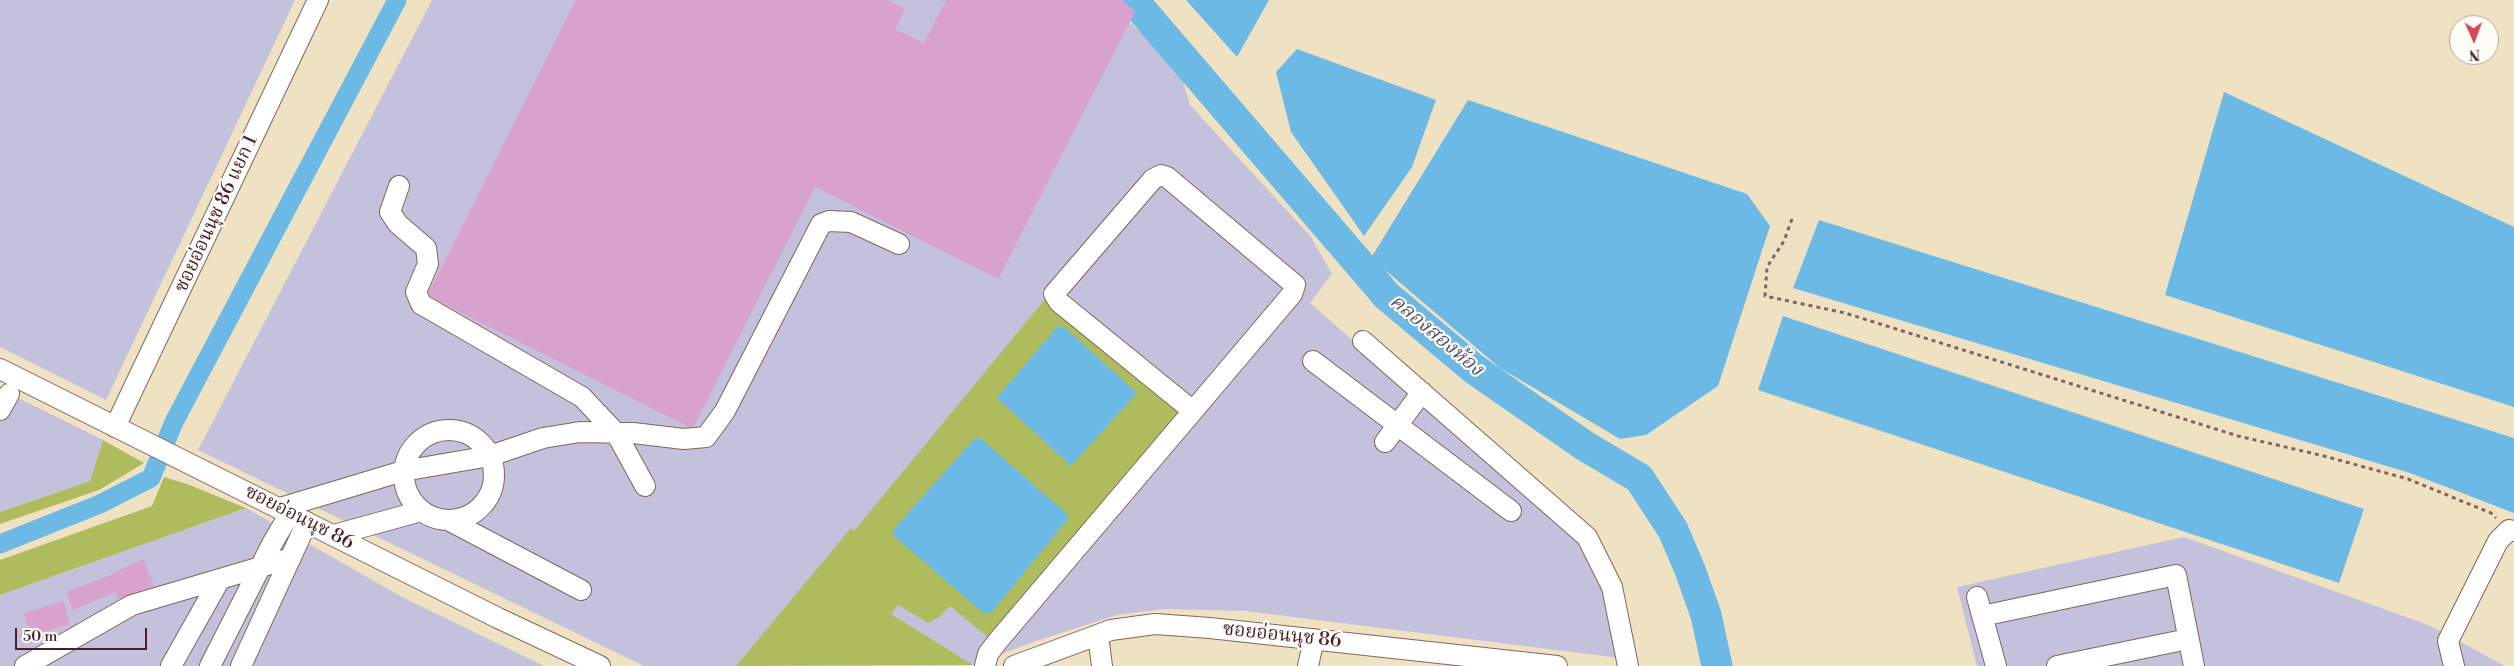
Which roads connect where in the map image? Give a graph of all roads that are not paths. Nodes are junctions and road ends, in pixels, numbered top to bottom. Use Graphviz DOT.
graph roads {
  1 [pos="318,0"];
  2 [pos="399,186"];
  3 [pos="899,244"];
  4 [pos="1363,341"];
  5 [pos="1313,361"];
  6 [pos="0,368"];
  7 [pos="1422,392"];
  8 [pos="1193,411"];
  9 [pos="1397,425"];
  10 [pos="115,427"];
  11 [pos="616,433"];
  12 [pos="1385,442"];
  13 [pos="490,456"];
  14 [pos="403,471"];
  15 [pos="645,486"];
  16 [pos="421,511"];
  17 [pos="1511,511"];
  18 [pos="292,515"];
  19 [pos="450,521"];
  20 [pos="2512,530"];
  21 [pos="334,535"];
  22 [pos="291,558"];
  23 [pos="260,567"];
  24 [pos="220,579"];
  25 [pos="581,590"];
  26 [pos="1977,597"];
  27 [pos="1982,616"];
  28 [pos="1098,635"];
  29 [pos="1314,639"];
  30 [pos="2188,640"];
  31 [pos="1473,661"];
  32 [pos="25,666"];
  33 [pos="171,666"];
  34 [pos="210,666"];
  35 [pos="241,666"];
  36 [pos="600,666"];
  37 [pos="984,666"];
  38 [pos="1014,666"];
  39 [pos="1102,666"];
  40 [pos="1308,666"];
  41 [pos="1553,666"];
  42 [pos="1557,666"];
  43 [pos="1628,666"];
  44 [pos="1996,666"];
  45 [pos="2058,666"];
  46 [pos="2194,666"];
  47 [pos="2454,666"];
  1 -- 10 [label="street, ซอยอ่อนนุช 86 แยก 1"];
  2 -- 11 [label="street"];
  3 -- 11 [label="street"];
  4 -- 7 [label="street"];
  5 -- 9 [label="street"];
  6 -- 10 [label="street, ซอยอ่อนนุช 86"];
  7 -- 9 [label="street"];
  7 -- 43 [label="street"];
  8 -- 8 [label="street"];
  8 -- 37 [label="street"];
  9 -- 12 [label="street"];
  9 -- 17 [label="street"];
  10 -- 18 [label="street, ซอยอ่อนนุช 86"];
  11 -- 13 [label="street"];
  11 -- 15 [label="street"];
  13 -- 14 [label="street"];
  13 -- 14 [label="street"];
  13 -- 19 [label="street"];
  14 -- 16 [label="street"];
  14 -- 18 [label="street"];
  16 -- 19 [label="street"];
  16 -- 21 [label="street"];
  18 -- 21 [label="street, ซอยอ่อนนุช 86"];
  18 -- 22 [label="street"];
  18 -- 23 [label="street"];
  19 -- 25 [label="street"];
  20 -- 47 [label="street"];
  21 -- 36 [label="street, ซอยอ่อนนุช 86"];
  22 -- 23 [label="street"];
  22 -- 35 [label="street"];
  23 -- 24 [label="street"];
  23 -- 34 [label="street"];
  24 -- 32 [label="street"];
  24 -- 33 [label="street"];
  26 -- 27 [label="street"];
  27 -- 30 [label="street"];
  27 -- 44 [label="street"];
  28 -- 29 [label="street, ซอยอ่อนนุช 86"];
  28 -- 38 [label="street, ซอยอ่อนนุช 86"];
  28 -- 39 [label="street"];
  29 -- 31 [label="street, ซอยอ่อนนุช 86"];
  29 -- 40 [label="street"];
  30 -- 45 [label="street"];
  30 -- 46 [label="street"];
  31 -- 41 [label="street, ซอยอ่อนนุช 86"];
  41 -- 42 [label="street, ซอยอ่อนนุช 86"];
}
